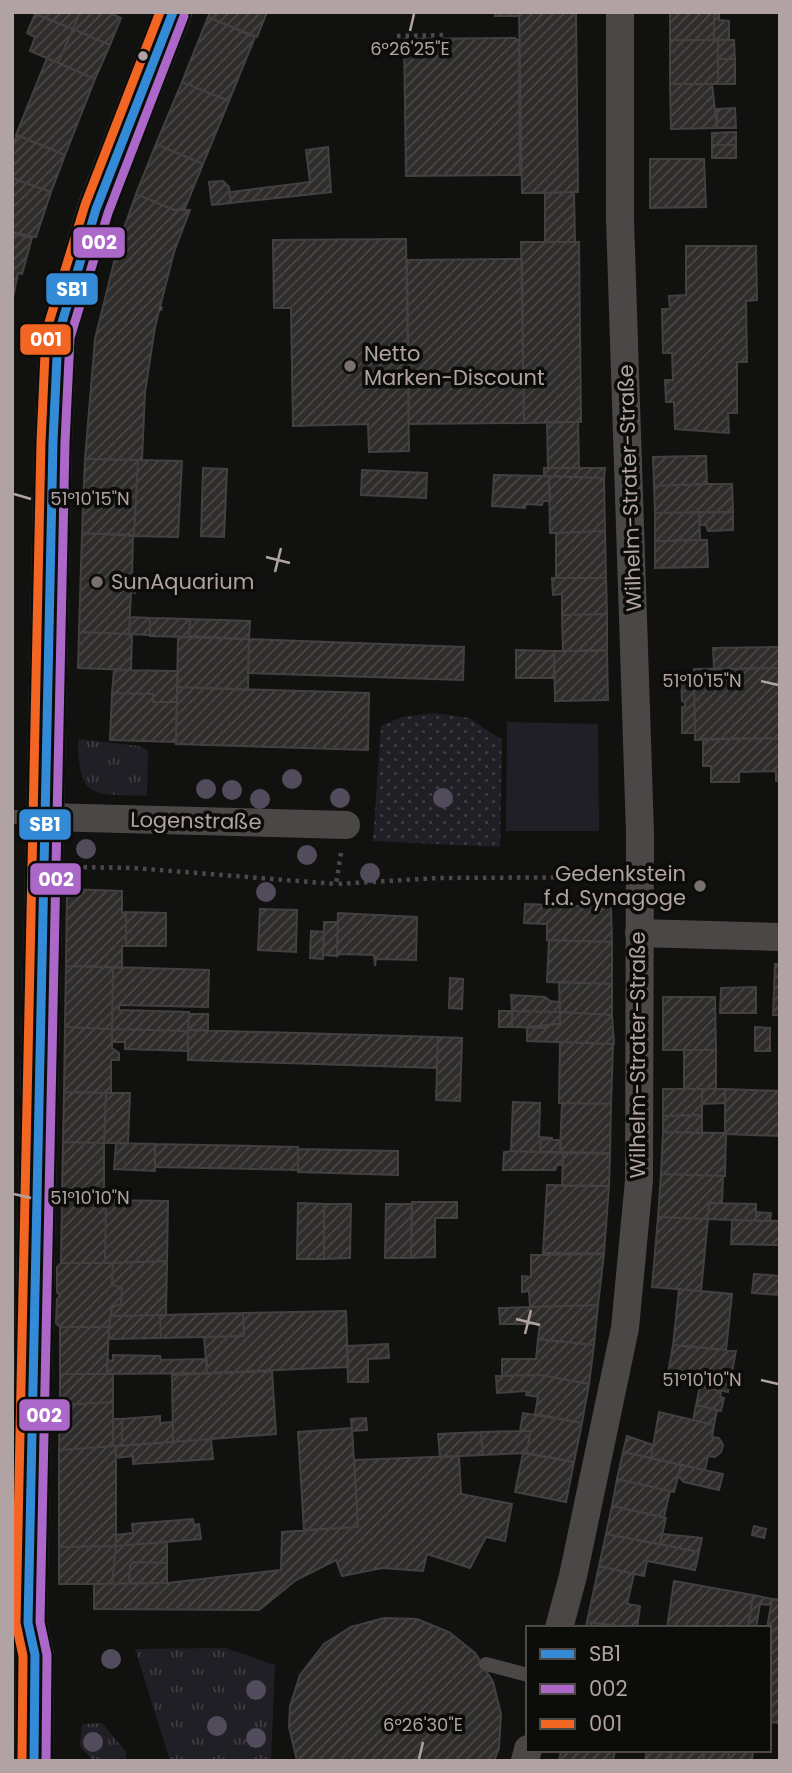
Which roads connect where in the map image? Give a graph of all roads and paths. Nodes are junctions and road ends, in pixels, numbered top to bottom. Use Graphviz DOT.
graph roads {
  1 [pos="173,12"];
  2 [pos="620,12"];
  3 [pos="444,35"];
  4 [pos="397,36"];
  5 [pos="29,817"];
  6 [pos="346,825"];
  7 [pos="45,867"];
  8 [pos="640,877"];
  9 [pos="336,884"];
  10 [pos="639,933"];
  11 [pos="780,937"];
  12 [pos="560,1626"];
  13 [pos="20,1627"];
  14 [pos="486,1664"];
  15 [pos="526,1674"];
  16 [pos="25,1761"];
  17 [pos="34,1761"];
  1 -- 5 [label="main road"];
  2 -- 8 [label="street, Wilhelm-Strater-Straße"];
  3 -- 4 [label="path"];
  5 -- 6 [label="street, Logenstraße"];
  5 -- 7 [label="main road"];
  6 -- 9 [label="path"];
  7 -- 9 [label="path"];
  7 -- 13 [label="main road"];
  8 -- 9 [label="path"];
  8 -- 10 [label="street, Wilhelm-Strater-Straße"];
  10 -- 11 [label="street"];
  10 -- 12 [label="street, Wilhelm-Strater-Straße"];
  13 -- 16 [label="lane"];
  13 -- 17 [label="main road"];
  14 -- 15 [label="lane"];
}
